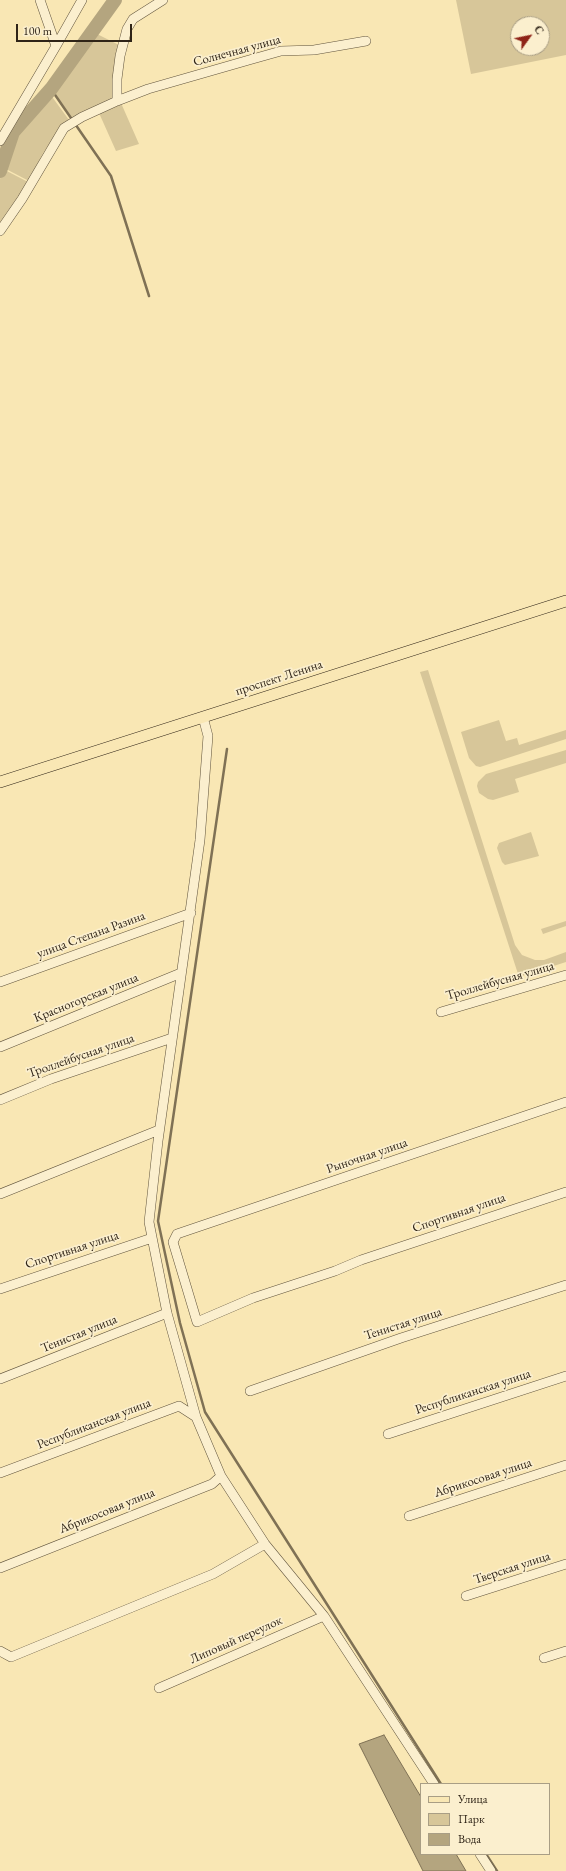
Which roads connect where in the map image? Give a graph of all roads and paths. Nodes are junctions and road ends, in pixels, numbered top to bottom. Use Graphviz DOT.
graph roads {
  1 [pos="40,0"];
  2 [pos="82,0"];
  3 [pos="163,0"];
  4 [pos="366,41"];
  5 [pos="56,46"];
  6 [pos="117,101"];
  7 [pos="0,141"];
  8 [pos="0,231"];
  9 [pos="566,601"];
  10 [pos="203,717"];
  11 [pos="0,782"];
  12 [pos="191,913"];
  13 [pos="182,973"];
  14 [pos="566,975"];
  15 [pos="0,982"];
  16 [pos="441,1012"];
  17 [pos="172,1038"];
  18 [pos="0,1047"];
  19 [pos="0,1100"];
  20 [pos="566,1102"];
  21 [pos="160,1130"];
  22 [pos="566,1192"];
  23 [pos="0,1194"];
  24 [pos="177,1234"];
  25 [pos="152,1238"];
  26 [pos="566,1285"];
  27 [pos="0,1288"];
  28 [pos="167,1313"];
  29 [pos="566,1376"];
  30 [pos="0,1379"];
  31 [pos="250,1391"];
  32 [pos="196,1417"];
  33 [pos="388,1434"];
  34 [pos="566,1465"];
  35 [pos="0,1473"];
  36 [pos="221,1476"];
  37 [pos="409,1516"];
  38 [pos="265,1544"];
  39 [pos="566,1564"];
  40 [pos="0,1568"];
  41 [pos="466,1596"];
  42 [pos="324,1616"];
  43 [pos="0,1651"];
  44 [pos="566,1651"];
  45 [pos="544,1658"];
  46 [pos="159,1688"];
  47 [pos="433,1783"];
  48 [pos="481,1855"];
  49 [pos="491,1871"];
  1 -- 5 [label="street"];
  2 -- 5 [label="street"];
  3 -- 6 [label="street"];
  4 -- 6 [label="street, Солнечная улица"];
  5 -- 7 [label="street"];
  6 -- 8 [label="street, Солнечная улица"];
  9 -- 10 [label="main road, проспект Ленина"];
  10 -- 11 [label="main road, проспект Ленина"];
  10 -- 12 [label="street"];
  12 -- 13 [label="street"];
  12 -- 15 [label="street, улица Степана Разина"];
  13 -- 17 [label="street"];
  13 -- 18 [label="street, Красногорская улица"];
  14 -- 16 [label="street, Троллейбусная улица"];
  17 -- 19 [label="street, Троллейбусная улица"];
  17 -- 21 [label="street"];
  20 -- 24 [label="street, Рыночная улица"];
  21 -- 23 [label="street"];
  21 -- 25 [label="street"];
  22 -- 24 [label="street, Спортивная улица"];
  25 -- 27 [label="street, Спортивная улица"];
  25 -- 28 [label="street"];
  26 -- 31 [label="street, Тенистая улица"];
  28 -- 30 [label="street, Тенистая улица"];
  28 -- 32 [label="street"];
  29 -- 33 [label="street, Республиканская улица"];
  32 -- 35 [label="street, Республиканская улица"];
  32 -- 36 [label="street"];
  34 -- 37 [label="street, Абрикосовая улица"];
  36 -- 38 [label="street"];
  36 -- 40 [label="street, Абрикосовая улица"];
  38 -- 42 [label="street"];
  38 -- 43 [label="street"];
  39 -- 41 [label="street, Тверская улица"];
  42 -- 46 [label="street, Липовый переулок"];
  42 -- 47 [label="street"];
  44 -- 45 [label="street"];
  48 -- 49 [label="street"];
}
